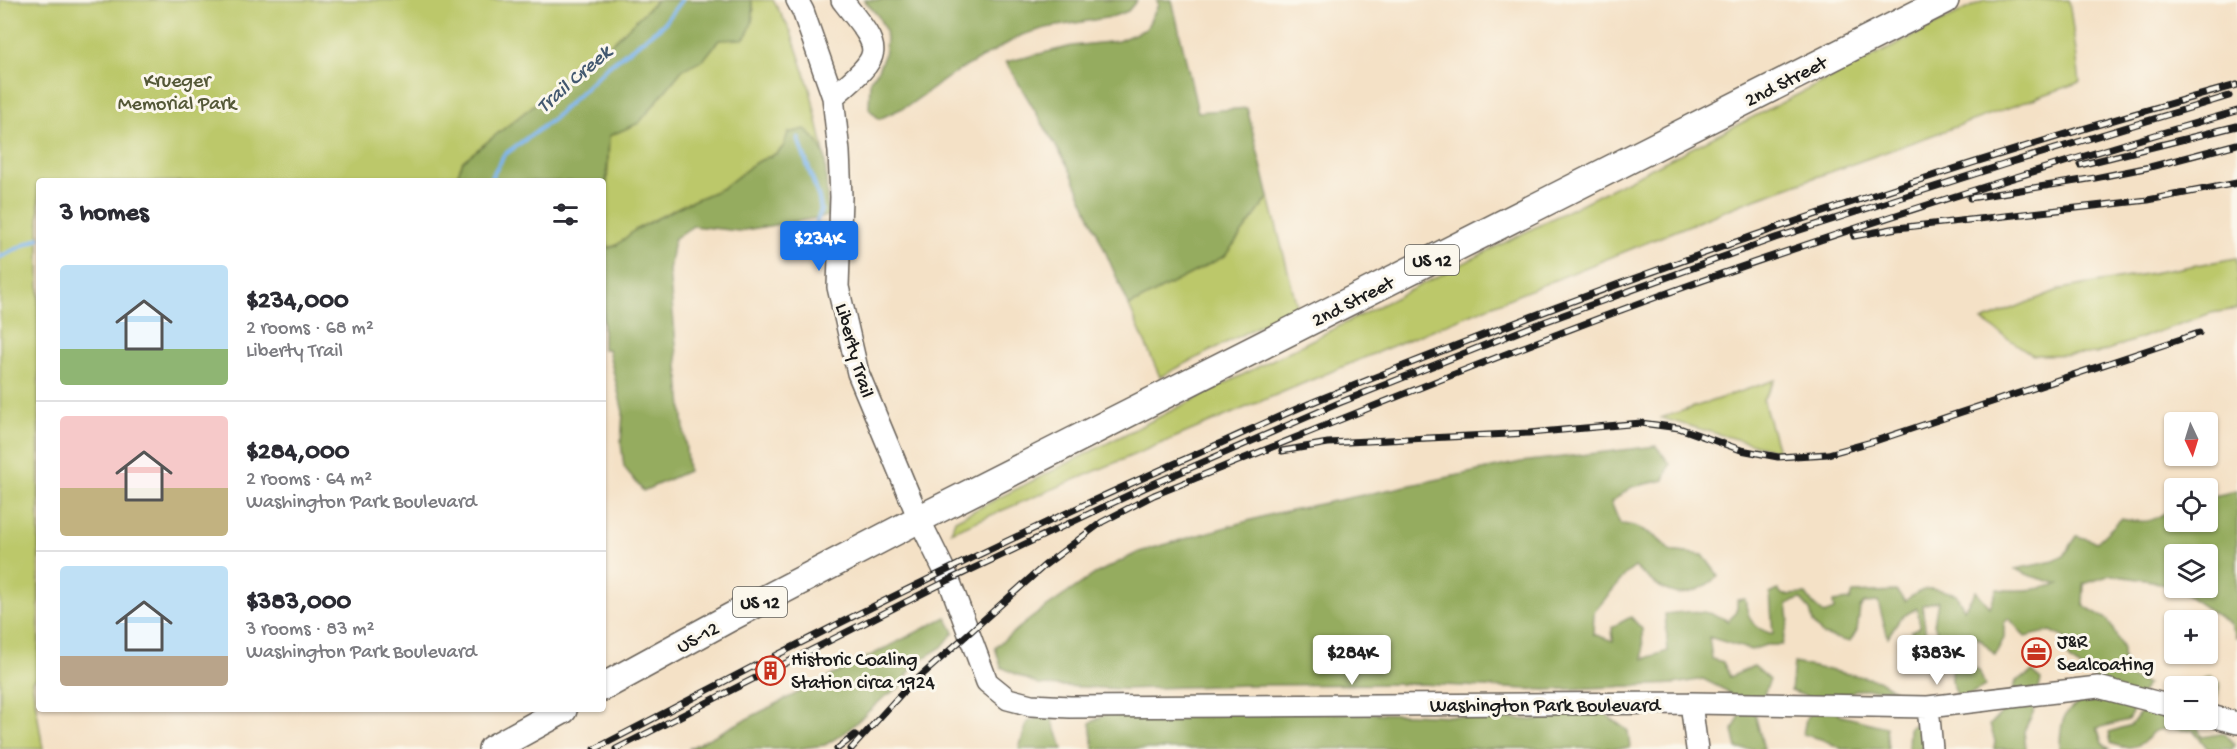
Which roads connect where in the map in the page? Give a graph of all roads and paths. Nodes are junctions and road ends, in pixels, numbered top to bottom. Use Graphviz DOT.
graph roads {
  1 [pos="797,0"];
  2 [pos="842,0"];
  3 [pos="1945,0"];
  4 [pos="833,97"];
  5 [pos="919,519"];
  6 [pos="606,685"];
  7 [pos="1691,703"];
  8 [pos="2164,704"];
  9 [pos="1928,706"];
  10 [pos="559,712"];
  11 [pos="2218,718"];
  12 [pos="2237,723"];
  13 [pos="492,749"];
  14 [pos="1697,749"];
  15 [pos="1932,749"];
  1 -- 4 [label="street, Liberty Trail"];
  2 -- 4 [label="street"];
  3 -- 5 [label="main road, 2nd Street / US 12"];
  4 -- 5 [label="street, Liberty Trail"];
  5 -- 6 [label="main road, US-12 / US 12"];
  5 -- 7 [label="street, Washington Park Boulevard"];
  7 -- 9 [label="street, Washington Park Boulevard"];
  7 -- 14 [label="street"];
  8 -- 9 [label="street, Washington Park Boulevard"];
  9 -- 15 [label="street"];
  10 -- 13 [label="main road"];
  11 -- 12 [label="street"];
}
